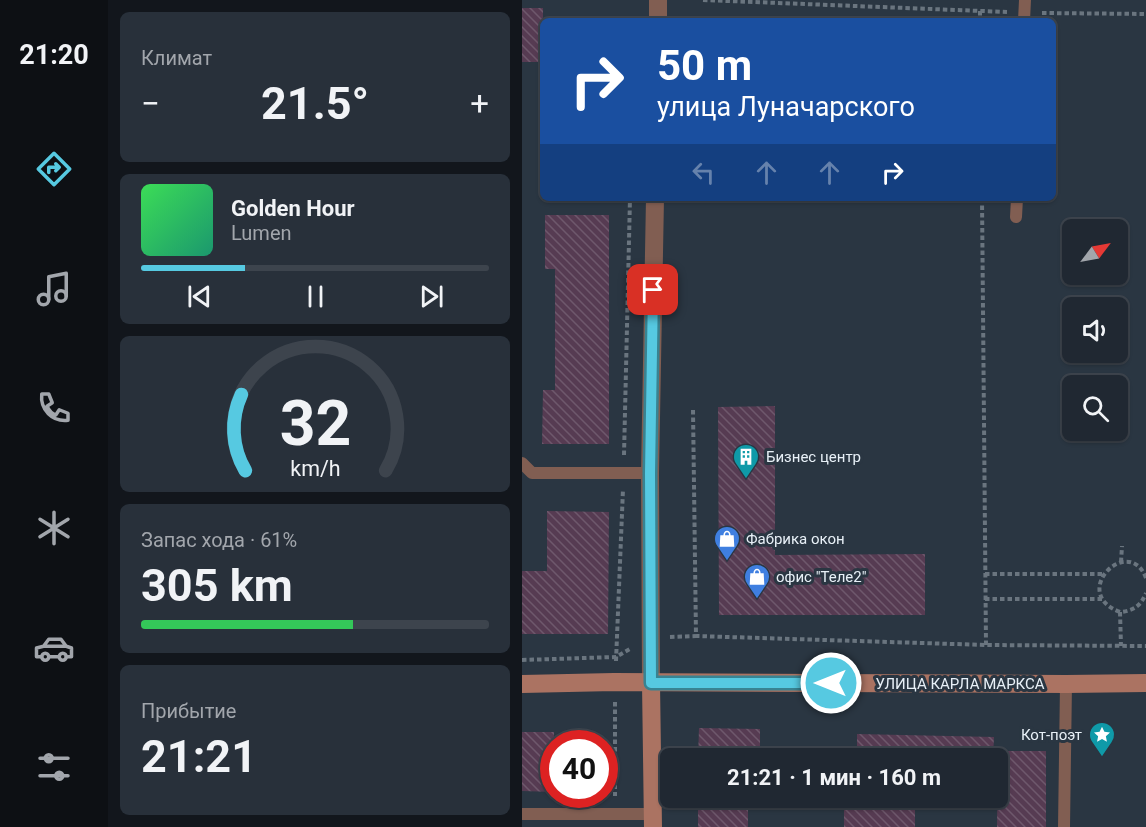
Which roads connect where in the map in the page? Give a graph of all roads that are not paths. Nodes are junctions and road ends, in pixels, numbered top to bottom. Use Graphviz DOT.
graph roads {
  1 [pos="658,0"];
  2 [pos="658,18"];
  3 [pos="655,201"];
  4 [pos="1017,201"];
  5 [pos="1016,218"];
  6 [pos="522,464"];
  7 [pos="650,473"];
  8 [pos="651,683"];
  9 [pos="1146,683"];
  10 [pos="522,684"];
  11 [pos="1066,684"];
  12 [pos="522,814"];
  13 [pos="653,820"];
  14 [pos="1064,827"];
  1 -- 2 [label="street"];
  3 -- 7 [label="street"];
  4 -- 5 [label="lane"];
  6 -- 7 [label="lane"];
  7 -- 8 [label="street"];
  8 -- 10 [label="street, УЛИЦА КАРЛА МАРКСА"];
  8 -- 11 [label="street, УЛИЦА КАРЛА МАРКСА"];
  8 -- 13 [label="street"];
  9 -- 11 [label="street, УЛИЦА КАРЛА МАРКСА"];
  11 -- 14 [label="lane"];
  12 -- 13 [label="lane"];
}
